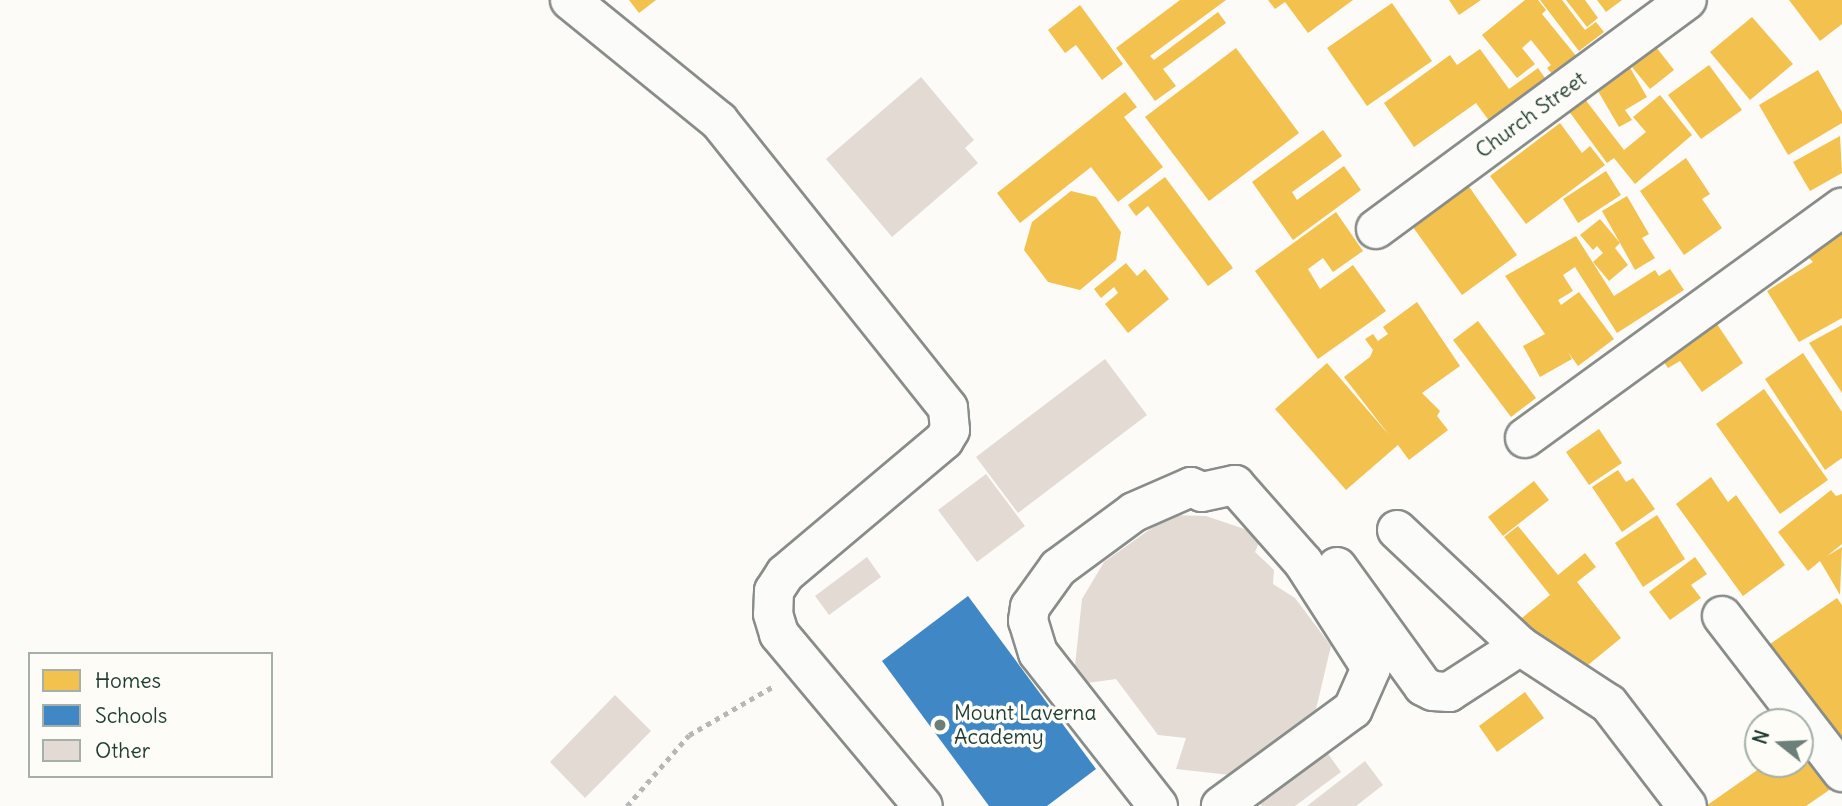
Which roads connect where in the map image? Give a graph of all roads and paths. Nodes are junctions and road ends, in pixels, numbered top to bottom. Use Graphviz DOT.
graph roads {
  1 [pos="570,0"];
  2 [pos="1687,0"];
  3 [pos="1842,208"];
  4 [pos="1376,229"];
  5 [pos="1525,438"];
  6 [pos="1397,530"];
  7 [pos="1337,567"];
  8 [pos="1722,616"];
  9 [pos="1520,646"];
  10 [pos="815,681"];
  11 [pos="1842,772"];
  12 [pos="627,806"];
  13 [pos="923,806"];
  14 [pos="1158,806"];
  15 [pos="1221,806"];
  16 [pos="1687,806"];
  1 -- 10 [label="street"];
  2 -- 4 [label="street, Church Street"];
  3 -- 5 [label="street"];
  6 -- 9 [label="street"];
  7 -- 9 [label="street"];
  8 -- 11 [label="street"];
  9 -- 16 [label="street"];
  10 -- 12 [label="path"];
  10 -- 13 [label="street"];
  14 -- 15 [label="street"];
}
